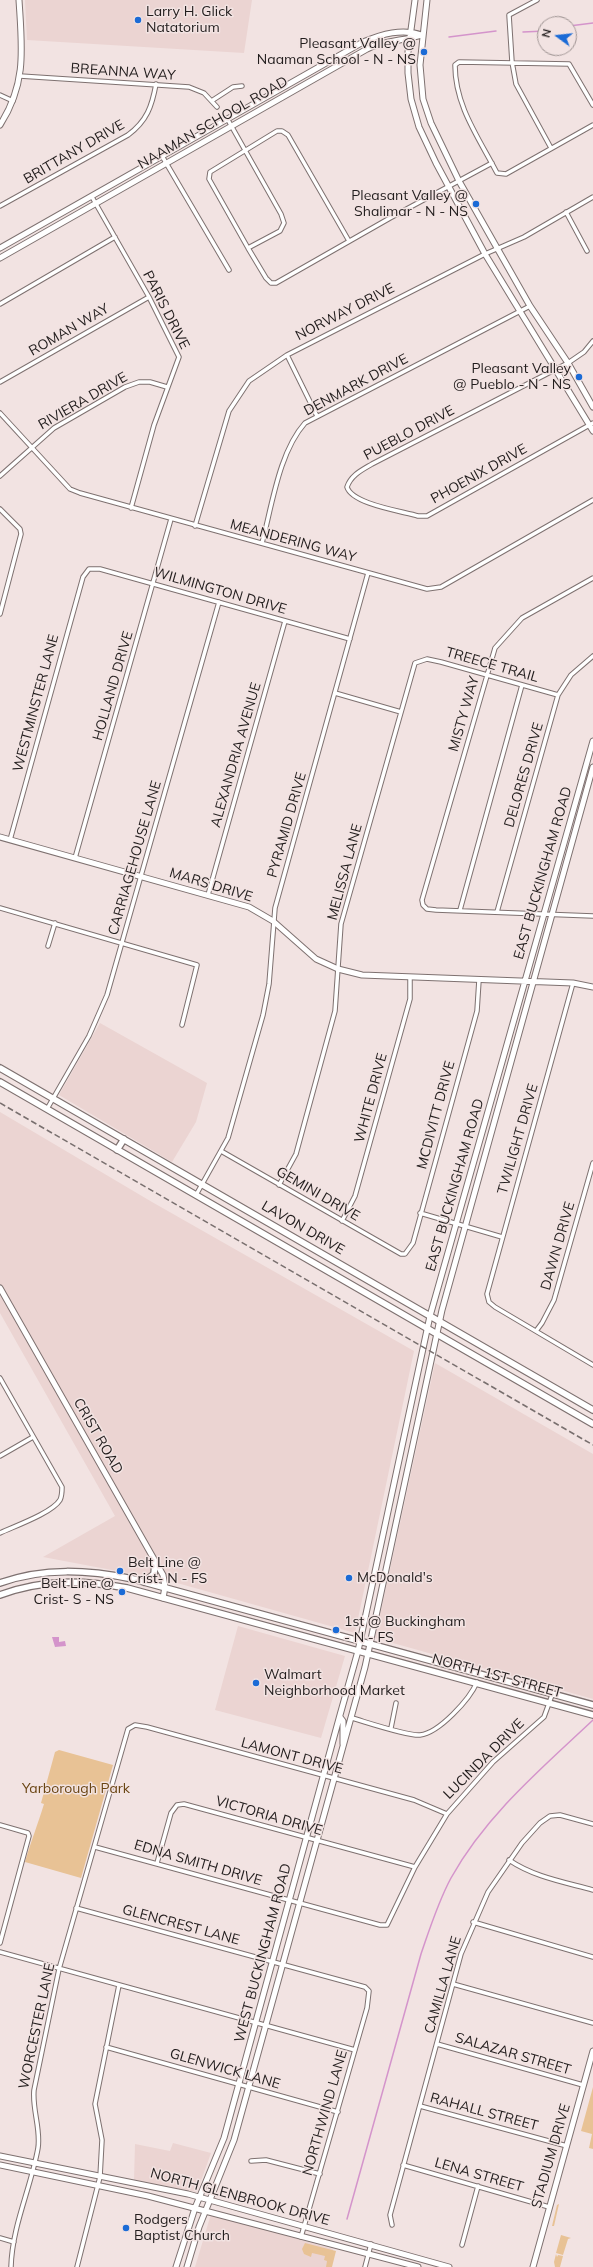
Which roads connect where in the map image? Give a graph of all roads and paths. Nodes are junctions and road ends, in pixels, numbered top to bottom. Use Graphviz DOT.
graph roads {
  1 [pos="20,0"];
  2 [pos="415,0"];
  3 [pos="428,0"];
  4 [pos="537,0"];
  5 [pos="411,31"];
  6 [pos="422,36"];
  7 [pos="410,39"];
  8 [pos="512,62"];
  9 [pos="20,76"];
  10 [pos="156,84"];
  11 [pos="242,86"];
  12 [pos="0,95"];
  13 [pos="213,100"];
  14 [pos="13,101"];
  15 [pos="593,105"];
  16 [pos="217,108"];
  17 [pos="228,120"];
  18 [pos="0,125"];
  19 [pos="593,125"];
  20 [pos="232,126"];
  21 [pos="551,148"];
  22 [pos="245,149"];
  23 [pos="162,156"];
  24 [pos="167,163"];
  25 [pos="492,163"];
  26 [pos="460,181"];
  27 [pos="449,187"];
  28 [pos="92,197"];
  29 [pos="593,197"];
  30 [pos="96,204"];
  31 [pos="0,206"];
  32 [pos="566,212"];
  33 [pos="115,237"];
  34 [pos="349,240"];
  35 [pos="0,248"];
  36 [pos="248,248"];
  37 [pos="498,248"];
  38 [pos="587,251"];
  39 [pos="485,254"];
  40 [pos="0,258"];
  41 [pos="229,270"];
  42 [pos="149,297"];
  43 [pos="0,304"];
  44 [pos="530,306"];
  45 [pos="519,312"];
  46 [pos="593,341"];
  47 [pos="287,355"];
  48 [pos="568,363"];
  49 [pos="556,368"];
  50 [pos="0,382"];
  51 [pos="167,387"];
  52 [pos="593,407"];
  53 [pos="0,413"];
  54 [pos="317,416"];
  55 [pos="591,424"];
  56 [pos="593,431"];
  57 [pos="32,446"];
  58 [pos="0,476"];
  59 [pos="348,492"];
  60 [pos="593,500"];
  61 [pos="0,508"];
  62 [pos="131,508"];
  63 [pos="171,519"];
  64 [pos="195,526"];
  65 [pos="262,543"];
  66 [pos="85,573"];
  67 [pos="368,573"];
  68 [pos="593,578"];
  69 [pos="153,584"];
  70 [pos="219,602"];
  71 [pos="0,614"];
  72 [pos="285,621"];
  73 [pos="350,639"];
  74 [pos="593,656"];
  75 [pos="419,660"];
  76 [pos="486,675"];
  77 [pos="522,685"];
  78 [pos="335,693"];
  79 [pos="558,695"];
  80 [pos="401,712"];
  81 [pos="593,741"];
  82 [pos="593,767"];
  83 [pos="0,837"];
  84 [pos="10,840"];
  85 [pos="75,858"];
  86 [pos="141,876"];
  87 [pos="208,895"];
  88 [pos="0,908"];
  89 [pos="460,910"];
  90 [pos="497,912"];
  91 [pos="544,913"];
  92 [pos="552,914"];
  93 [pos="593,916"];
  94 [pos="273,921"];
  95 [pos="55,924"];
  96 [pos="122,942"];
  97 [pos="48,946"];
  98 [pos="338,969"];
  99 [pos="410,977"];
  100 [pos="479,980"];
  101 [pos="525,981"];
  102 [pos="533,981"];
  103 [pos="573,983"];
  104 [pos="593,987"];
  105 [pos="182,1025"];
  106 [pos="0,1068"];
  107 [pos="0,1082"];
  108 [pos="53,1098"];
  109 [pos="47,1109"];
  110 [pos="124,1139"];
  111 [pos="117,1150"];
  112 [pos="221,1151"];
  113 [pos="593,1163"];
  114 [pos="202,1184"];
  115 [pos="279,1185"];
  116 [pos="196,1195"];
  117 [pos="420,1213"];
  118 [pos="342,1221"];
  119 [pos="457,1224"];
  120 [pos="465,1226"];
  121 [pos="502,1237"];
  122 [pos="405,1254"];
  123 [pos="0,1288"];
  124 [pos="430,1316"];
  125 [pos="439,1321"];
  126 [pos="427,1329"];
  127 [pos="536,1331"];
  128 [pos="436,1334"];
  129 [pos="593,1365"];
  130 [pos="1,1381"];
  131 [pos="593,1410"];
  132 [pos="593,1424"];
  133 [pos="33,1437"];
  134 [pos="0,1456"];
  135 [pos="389,1505"];
  136 [pos="399,1508"];
  137 [pos="0,1533"];
  138 [pos="155,1562"];
  139 [pos="375,1570"];
  140 [pos="384,1572"];
  141 [pos="144,1582"];
  142 [pos="0,1583"];
  143 [pos="165,1588"];
  144 [pos="0,1595"];
  145 [pos="163,1598"];
  146 [pos="250,1610"];
  147 [pos="248,1621"];
  148 [pos="360,1640"];
  149 [pos="370,1643"];
  150 [pos="358,1651"];
  151 [pos="368,1653"];
  152 [pos="449,1667"];
  153 [pos="447,1674"];
  154 [pos="477,1682"];
  155 [pos="552,1695"];
  156 [pos="396,1703"];
  157 [pos="550,1703"];
  158 [pos="593,1705"];
  159 [pos="591,1714"];
  160 [pos="340,1717"];
  161 [pos="352,1718"];
  162 [pos="131,1726"];
  163 [pos="391,1728"];
  164 [pos="343,1747"];
  165 [pos="324,1776"];
  166 [pos="334,1780"];
  167 [pos="447,1814"];
  168 [pos="593,1824"];
  169 [pos="0,1825"];
  170 [pos="306,1838"];
  171 [pos="317,1841"];
  172 [pos="95,1847"];
  173 [pos="509,1860"];
  174 [pos="157,1863"];
  175 [pos="415,1867"];
  176 [pos="593,1890"];
  177 [pos="289,1900"];
  178 [pos="298,1902"];
  179 [pos="76,1908"];
  180 [pos="473,1922"];
  181 [pos="387,1925"];
  182 [pos="0,1943"];
  183 [pos="0,1952"];
  184 [pos="593,1957"];
  185 [pos="272,1962"];
  186 [pos="282,1964"];
  187 [pos="59,1969"];
  188 [pos="453,1984"];
  189 [pos="119,1985"];
  190 [pos="370,1994"];
  191 [pos="256,2023"];
  192 [pos="593,2023"];
  193 [pos="265,2025"];
  194 [pos="437,2044"];
  195 [pos="106,2047"];
  196 [pos="355,2050"];
  197 [pos="593,2051"];
  198 [pos="239,2084"];
  199 [pos="583,2085"];
  200 [pos="248,2087"];
  201 [pos="420,2106"];
  202 [pos="338,2112"];
  203 [pos="567,2146"];
  204 [pos="0,2156"];
  205 [pos="251,2161"];
  206 [pos="34,2163"];
  207 [pos="0,2164"];
  208 [pos="403,2165"];
  209 [pos="32,2171"];
  210 [pos="320,2174"];
  211 [pos="100,2177"];
  212 [pos="99,2185"];
  213 [pos="478,2186"];
  214 [pos="199,2197"];
  215 [pos="210,2200"];
  216 [pos="549,2207"];
  217 [pos="195,2208"];
  218 [pos="206,2211"];
  219 [pos="392,2225"];
  220 [pos="305,2226"];
  221 [pos="301,2237"];
  222 [pos="0,2238"];
  223 [pos="14,2242"];
  224 [pos="371,2244"];
  225 [pos="462,2244"];
  226 [pos="368,2255"];
  227 [pos="436,2265"];
  228 [pos="11,2267"];
  229 [pos="77,2267"];
  230 [pos="176,2267"];
  231 [pos="187,2267"];
  232 [pos="365,2267"];
  233 [pos="418,2267"];
  234 [pos="449,2267"];
  235 [pos="533,2267"];
  1 -- 9 [label="main road"];
  2 -- 5 [label="main road"];
  3 -- 6 [label="main road"];
  4 -- 8 [label="street"];
  5 -- 6 [label="main road"];
  5 -- 7 [label="main road"];
  5 -- 17 [label="main road, NAAMAN SCHOOL ROAD"];
  6 -- 7 [label="main road, NAAMAN SCHOOL ROAD"];
  6 -- 26 [label="main road"];
  7 -- 20 [label="main road, NAAMAN SCHOOL ROAD"];
  7 -- 27 [label="main road"];
  8 -- 15 [label="street"];
  8 -- 21 [label="street"];
  8 -- 25 [label="street"];
  9 -- 10 [label="street, BREANNA WAY"];
  9 -- 14 [label="main road"];
  10 -- 13 [label="street, BREANNA WAY"];
  10 -- 31 [label="street, BRITTANY DRIVE"];
  11 -- 13 [label="street"];
  12 -- 14 [label="street"];
  13 -- 16 [label="street"];
  14 -- 18 [label="main road"];
  17 -- 20 [label="street"];
  17 -- 23 [label="main road, NAAMAN SCHOOL ROAD"];
  19 -- 21 [label="street"];
  20 -- 22 [label="street"];
  20 -- 24 [label="main road, NAAMAN SCHOOL ROAD"];
  21 -- 25 [label="street"];
  22 -- 34 [label="street"];
  22 -- 36 [label="street"];
  22 -- 36 [label="street"];
  23 -- 24 [label="street"];
  23 -- 28 [label="main road, NAAMAN SCHOOL ROAD"];
  24 -- 30 [label="main road, NAAMAN SCHOOL ROAD"];
  24 -- 41 [label="street"];
  25 -- 26 [label="street"];
  26 -- 27 [label="street"];
  26 -- 37 [label="main road"];
  27 -- 34 [label="street"];
  27 -- 39 [label="main road"];
  28 -- 30 [label="street, PARIS DRIVE"];
  28 -- 35 [label="main road, NAAMAN SCHOOL ROAD"];
  29 -- 32 [label="street, NORWAY DRIVE"];
  30 -- 33 [label="street, PARIS DRIVE"];
  30 -- 40 [label="main road, NAAMAN SCHOOL ROAD"];
  32 -- 37 [label="street, NORWAY DRIVE"];
  32 -- 38 [label="street"];
  33 -- 42 [label="street, PARIS DRIVE"];
  33 -- 43 [label="street"];
  34 -- 36 [label="street"];
  37 -- 39 [label="street, NORWAY DRIVE"];
  37 -- 44 [label="main road"];
  39 -- 45 [label="main road"];
  39 -- 47 [label="street, NORWAY DRIVE"];
  42 -- 50 [label="street, ROMAN WAY"];
  42 -- 51 [label="street, PARIS DRIVE"];
  44 -- 45 [label="street, DENMARK DRIVE"];
  44 -- 48 [label="main road"];
  45 -- 49 [label="main road"];
  45 -- 54 [label="street, DENMARK DRIVE"];
  46 -- 48 [label="street, PUEBLO DRIVE"];
  47 -- 54 [label="street"];
  47 -- 64 [label="street, NORWAY DRIVE"];
  48 -- 49 [label="street, PUEBLO DRIVE"];
  48 -- 52 [label="main road"];
  49 -- 55 [label="main road"];
  49 -- 59 [label="street, PUEBLO DRIVE"];
  51 -- 57 [label="street, RIVIERA DRIVE"];
  51 -- 62 [label="street, PARIS DRIVE"];
  53 -- 57 [label="street, MEANDERING WAY"];
  54 -- 65 [label="street, DENMARK DRIVE"];
  55 -- 56 [label="main road"];
  55 -- 59 [label="street, PHOENIX DRIVE"];
  57 -- 58 [label="street, RIVIERA DRIVE"];
  57 -- 62 [label="street, MEANDERING WAY"];
  60 -- 67 [label="street, MEANDERING WAY"];
  61 -- 71 [label="street"];
  62 -- 63 [label="street, MEANDERING WAY"];
  63 -- 64 [label="street, MEANDERING WAY"];
  63 -- 69 [label="street, HOLLAND DRIVE"];
  64 -- 65 [label="street, MEANDERING WAY"];
  65 -- 67 [label="street, MEANDERING WAY"];
  66 -- 69 [label="street, WILMINGTON DRIVE"];
  66 -- 84 [label="street, WESTMINSTER LANE"];
  67 -- 73 [label="street, PYRAMID DRIVE"];
  68 -- 76 [label="street, MISTY WAY"];
  69 -- 70 [label="street, WILMINGTON DRIVE"];
  69 -- 85 [label="street, HOLLAND DRIVE"];
  70 -- 72 [label="street, WILMINGTON DRIVE"];
  70 -- 86 [label="street, CARRIAGEHOUSE LANE"];
  72 -- 73 [label="street, WILMINGTON DRIVE"];
  72 -- 87 [label="street, ALEXANDRIA AVENUE"];
  73 -- 78 [label="street, PYRAMID DRIVE"];
  74 -- 79 [label="street, DELORES DRIVE"];
  75 -- 76 [label="street, TREECE TRAIL"];
  75 -- 80 [label="street, MELISSA LANE"];
  76 -- 77 [label="street, TREECE TRAIL"];
  76 -- 89 [label="street, MISTY WAY"];
  77 -- 79 [label="street, TREECE TRAIL"];
  77 -- 89 [label="street"];
  78 -- 80 [label="street"];
  78 -- 94 [label="street, PYRAMID DRIVE"];
  79 -- 90 [label="street, DELORES DRIVE"];
  80 -- 98 [label="street, MELISSA LANE"];
  81 -- 91 [label="main road, EAST BUCKINGHAM ROAD"];
  82 -- 92 [label="main road, EAST BUCKINGHAM ROAD"];
  83 -- 84 [label="main road, MARS DRIVE"];
  84 -- 85 [label="main road, MARS DRIVE"];
  85 -- 86 [label="main road, MARS DRIVE"];
  86 -- 87 [label="main road, MARS DRIVE"];
  86 -- 96 [label="street, CARRIAGEHOUSE LANE"];
  87 -- 94 [label="main road, MARS DRIVE"];
  88 -- 95 [label="street"];
  89 -- 90 [label="street"];
  90 -- 91 [label="street"];
  91 -- 92 [label="street"];
  91 -- 101 [label="main road, EAST BUCKINGHAM ROAD"];
  92 -- 93 [label="street"];
  92 -- 102 [label="main road, EAST BUCKINGHAM ROAD"];
  94 -- 98 [label="main road, MARS DRIVE"];
  94 -- 112 [label="street, PYRAMID DRIVE"];
  95 -- 96 [label="street"];
  95 -- 97 [label="street"];
  96 -- 105 [label="street"];
  96 -- 108 [label="street, CARRIAGEHOUSE LANE"];
  98 -- 99 [label="main road, MARS DRIVE"];
  98 -- 115 [label="street, MELISSA LANE"];
  99 -- 100 [label="main road, MARS DRIVE"];
  99 -- 118 [label="street, WHITE DRIVE"];
  100 -- 101 [label="main road, MARS DRIVE"];
  100 -- 117 [label="street, MCDIVITT DRIVE"];
  101 -- 102 [label="main road, MARS DRIVE"];
  101 -- 119 [label="main road, EAST BUCKINGHAM ROAD"];
  102 -- 103 [label="main road, MARS DRIVE"];
  102 -- 120 [label="main road, EAST BUCKINGHAM ROAD"];
  103 -- 104 [label="main road, MARS DRIVE"];
  103 -- 121 [label="street, TWILIGHT DRIVE"];
  106 -- 108 [label="main road, LAVON DRIVE"];
  107 -- 109 [label="main road, LAVON DRIVE"];
  108 -- 109 [label="street, CARRIAGEHOUSE LANE"];
  108 -- 110 [label="main road, LAVON DRIVE"];
  109 -- 111 [label="main road, LAVON DRIVE"];
  110 -- 111 [label="main road"];
  110 -- 114 [label="main road, LAVON DRIVE"];
  111 -- 116 [label="main road, LAVON DRIVE"];
  112 -- 114 [label="street, PYRAMID DRIVE"];
  112 -- 115 [label="street, GEMINI DRIVE"];
  113 -- 127 [label="street, DAWN DRIVE"];
  114 -- 116 [label="street, PYRAMID DRIVE"];
  114 -- 124 [label="main road, LAVON DRIVE"];
  115 -- 118 [label="street, GEMINI DRIVE"];
  116 -- 126 [label="main road, LAVON DRIVE"];
  117 -- 119 [label="street"];
  117 -- 122 [label="street, MCDIVITT DRIVE"];
  118 -- 122 [label="street, GEMINI DRIVE"];
  119 -- 120 [label="street"];
  119 -- 124 [label="main road, EAST BUCKINGHAM ROAD"];
  120 -- 121 [label="street"];
  120 -- 125 [label="main road, EAST BUCKINGHAM ROAD"];
  121 -- 127 [label="street, TWILIGHT DRIVE"];
  123 -- 138 [label="main road, CRIST ROAD"];
  124 -- 125 [label="main road, LAVON DRIVE"];
  124 -- 126 [label="main road, EAST BUCKINGHAM ROAD"];
  125 -- 128 [label="main road, EAST BUCKINGHAM ROAD"];
  125 -- 131 [label="main road, LAVON DRIVE"];
  126 -- 128 [label="main road, LAVON DRIVE"];
  126 -- 135 [label="main road, EAST BUCKINGHAM ROAD"];
  127 -- 129 [label="street"];
  128 -- 132 [label="main road, LAVON DRIVE"];
  128 -- 136 [label="main road, EAST BUCKINGHAM ROAD"];
  130 -- 133 [label="street"];
  133 -- 134 [label="street"];
  133 -- 137 [label="street"];
  135 -- 136 [label="main road"];
  135 -- 139 [label="main road, EAST BUCKINGHAM ROAD"];
  136 -- 140 [label="main road, EAST BUCKINGHAM ROAD"];
  138 -- 141 [label="main road"];
  138 -- 143 [label="main road, CRIST ROAD"];
  139 -- 140 [label="main road"];
  139 -- 148 [label="main road, EAST BUCKINGHAM ROAD"];
  140 -- 149 [label="main road, EAST BUCKINGHAM ROAD"];
  141 -- 142 [label="main road, NORTH 1ST STREET"];
  141 -- 143 [label="main road, NORTH 1ST STREET"];
  143 -- 145 [label="main road"];
  143 -- 146 [label="main road, NORTH 1ST STREET"];
  144 -- 145 [label="main road, NORTH 1ST STREET"];
  145 -- 147 [label="main road, NORTH 1ST STREET"];
  146 -- 147 [label="main road"];
  146 -- 148 [label="main road, NORTH 1ST STREET"];
  147 -- 150 [label="main road, NORTH 1ST STREET"];
  148 -- 149 [label="main road, NORTH 1ST STREET"];
  148 -- 150 [label="main road, WEST BUCKINGHAM ROAD"];
  149 -- 151 [label="main road, EAST BUCKINGHAM ROAD"];
  149 -- 152 [label="main road, NORTH 1ST STREET"];
  150 -- 151 [label="main road, NORTH 1ST STREET"];
  150 -- 160 [label="main road, WEST BUCKINGHAM ROAD"];
  151 -- 153 [label="main road, NORTH 1ST STREET"];
  151 -- 161 [label="main road, WEST BUCKINGHAM ROAD"];
  152 -- 153 [label="main road"];
  152 -- 155 [label="main road, NORTH 1ST STREET"];
  153 -- 154 [label="main road, NORTH 1ST STREET"];
  154 -- 157 [label="main road, NORTH 1ST STREET"];
  154 -- 163 [label="street"];
  155 -- 157 [label="street, LUCINDA DRIVE"];
  155 -- 158 [label="main road, NORTH 1ST STREET"];
  156 -- 163 [label="street"];
  157 -- 159 [label="main road, NORTH 1ST STREET"];
  157 -- 167 [label="street, LUCINDA DRIVE"];
  160 -- 164 [label="main road"];
  160 -- 165 [label="main road, WEST BUCKINGHAM ROAD"];
  161 -- 163 [label="street"];
  161 -- 164 [label="main road, WEST BUCKINGHAM ROAD"];
  162 -- 165 [label="street, LAMONT DRIVE"];
  162 -- 172 [label="street, WORCESTER LANE"];
  164 -- 166 [label="main road, WEST BUCKINGHAM ROAD"];
  165 -- 166 [label="street, LAMONT DRIVE"];
  165 -- 170 [label="main road, WEST BUCKINGHAM ROAD"];
  166 -- 167 [label="street, LAMONT DRIVE"];
  166 -- 171 [label="main road, WEST BUCKINGHAM ROAD"];
  167 -- 175 [label="street, LUCINDA DRIVE"];
  168 -- 173 [label="street, CAMILLA LANE"];
  169 -- 182 [label="street"];
  170 -- 171 [label="street, VICTORIA DRIVE"];
  170 -- 174 [label="street, VICTORIA DRIVE"];
  170 -- 177 [label="main road, WEST BUCKINGHAM ROAD"];
  171 -- 175 [label="street, VICTORIA DRIVE"];
  171 -- 178 [label="main road, WEST BUCKINGHAM ROAD"];
  172 -- 174 [label="street, EDNA SMITH DRIVE"];
  172 -- 179 [label="street, WORCESTER LANE"];
  173 -- 176 [label="street"];
  173 -- 180 [label="street, CAMILLA LANE"];
  174 -- 177 [label="street, EDNA SMITH DRIVE"];
  175 -- 181 [label="street, LUCINDA DRIVE"];
  177 -- 178 [label="street, EDNA SMITH DRIVE"];
  177 -- 185 [label="main road, WEST BUCKINGHAM ROAD"];
  178 -- 181 [label="street, EDNA SMITH DRIVE"];
  178 -- 186 [label="main road, WEST BUCKINGHAM ROAD"];
  179 -- 185 [label="street, GLENCREST LANE"];
  179 -- 187 [label="street, WORCESTER LANE"];
  180 -- 184 [label="street"];
  180 -- 188 [label="street, CAMILLA LANE"];
  183 -- 187 [label="street"];
  185 -- 186 [label="street, GLENCREST LANE"];
  185 -- 191 [label="main road, WEST BUCKINGHAM ROAD"];
  186 -- 190 [label="street, GLENCREST LANE"];
  186 -- 193 [label="main road, WEST BUCKINGHAM ROAD"];
  187 -- 189 [label="street"];
  187 -- 206 [label="street, WORCESTER LANE"];
  188 -- 192 [label="street"];
  188 -- 194 [label="street, CAMILLA LANE"];
  189 -- 191 [label="street"];
  189 -- 195 [label="street"];
  190 -- 196 [label="street, NORTHWIND LANE"];
  191 -- 193 [label="street"];
  191 -- 198 [label="main road, WEST BUCKINGHAM ROAD"];
  193 -- 196 [label="street"];
  193 -- 200 [label="main road, WEST BUCKINGHAM ROAD"];
  194 -- 199 [label="street, SALAZAR STREET"];
  194 -- 201 [label="street, CAMILLA LANE"];
  195 -- 198 [label="street, GLENWICK LANE"];
  195 -- 211 [label="street"];
  196 -- 202 [label="street, NORTHWIND LANE"];
  197 -- 199 [label="main road, STADIUM DRIVE"];
  198 -- 200 [label="street, GLENWICK LANE"];
  198 -- 214 [label="main road, WEST BUCKINGHAM ROAD"];
  199 -- 203 [label="main road, STADIUM DRIVE"];
  200 -- 202 [label="street, GLENWICK LANE"];
  200 -- 215 [label="main road, WEST BUCKINGHAM ROAD"];
  201 -- 203 [label="street, RAHALL STREET"];
  201 -- 208 [label="street, CAMILLA LANE"];
  202 -- 210 [label="street, NORTHWIND LANE"];
  203 -- 216 [label="main road, STADIUM DRIVE"];
  204 -- 206 [label="main road, NORTH GLENBROOK DRIVE"];
  205 -- 210 [label="street"];
  206 -- 209 [label="street, WORCESTER LANE"];
  206 -- 211 [label="main road, NORTH GLENBROOK DRIVE"];
  207 -- 209 [label="main road, NORTH GLENBROOK DRIVE"];
  208 -- 213 [label="street, LENA STREET"];
  208 -- 219 [label="street, CAMILLA LANE"];
  209 -- 212 [label="main road, NORTH GLENBROOK DRIVE"];
  209 -- 223 [label="street, WORCESTER LANE"];
  210 -- 220 [label="street, NORTHWIND LANE"];
  211 -- 212 [label="street"];
  211 -- 214 [label="main road, NORTH GLENBROOK DRIVE"];
  212 -- 217 [label="main road, NORTH GLENBROOK DRIVE"];
  212 -- 229 [label="street"];
  213 -- 216 [label="street, LENA STREET"];
  213 -- 225 [label="street"];
  214 -- 215 [label="main road, NORTH GLENBROOK DRIVE"];
  214 -- 217 [label="main road, WEST BUCKINGHAM ROAD"];
  215 -- 218 [label="main road, WEST BUCKINGHAM ROAD"];
  215 -- 220 [label="main road, NORTH GLENBROOK DRIVE"];
  216 -- 235 [label="main road, STADIUM DRIVE"];
  217 -- 218 [label="main road, NORTH GLENBROOK DRIVE"];
  217 -- 230 [label="main road, WEST BUCKINGHAM ROAD"];
  218 -- 221 [label="main road, NORTH GLENBROOK DRIVE"];
  218 -- 231 [label="main road, WEST BUCKINGHAM ROAD"];
  220 -- 221 [label="street, NORTHWIND LANE"];
  220 -- 224 [label="main road, NORTH GLENBROOK DRIVE"];
  221 -- 226 [label="main road, NORTH GLENBROOK DRIVE"];
  222 -- 223 [label="street"];
  223 -- 228 [label="street, WORCESTER LANE"];
  224 -- 226 [label="street"];
  224 -- 227 [label="main road, NORTH GLENBROOK DRIVE"];
  226 -- 232 [label="street"];
  226 -- 233 [label="main road, NORTH GLENBROOK DRIVE"];
  227 -- 234 [label="main road, NORTH GLENBROOK DRIVE"];
}
